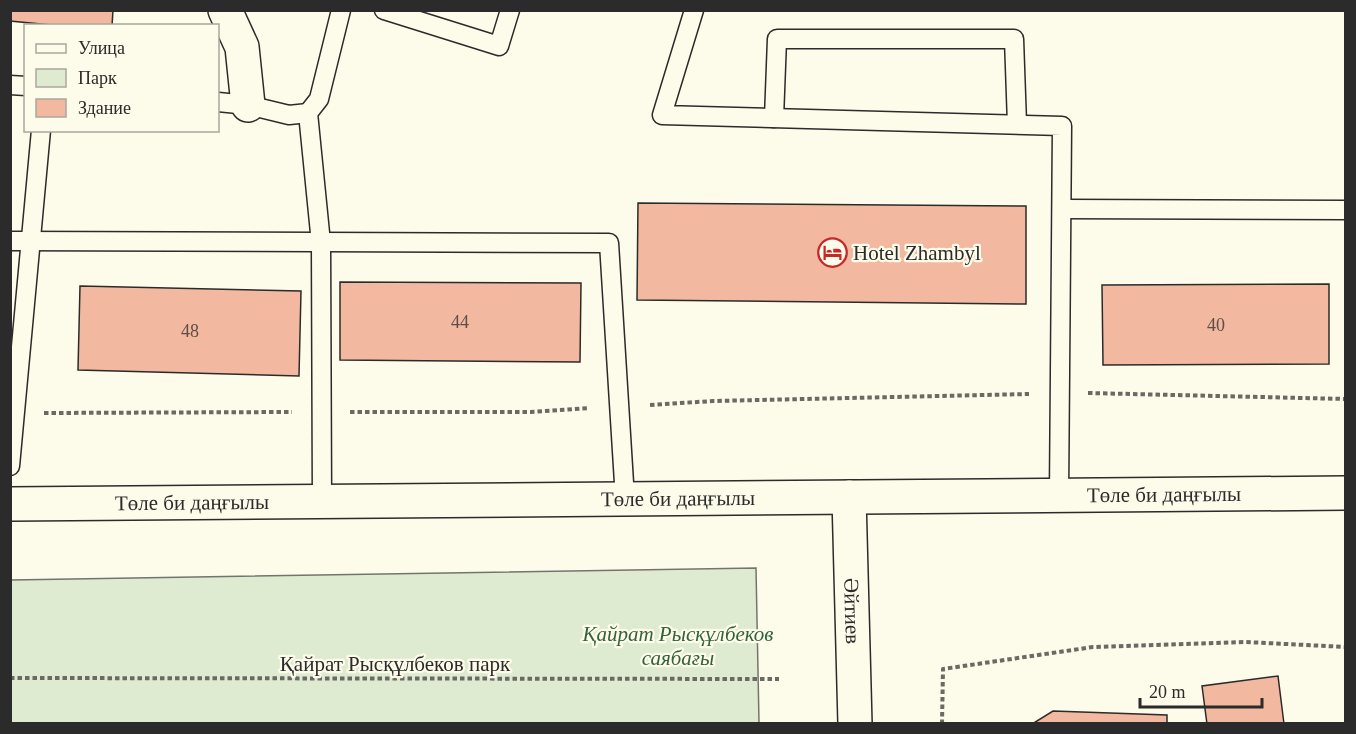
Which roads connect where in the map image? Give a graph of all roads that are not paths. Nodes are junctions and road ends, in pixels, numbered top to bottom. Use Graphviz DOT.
graph roads {
  1 [pos="225,10"];
  2 [pos="341,10"];
  3 [pos="384,10"];
  4 [pos="510,10"];
  5 [pos="693,10"];
  6 [pos="233,103"];
  7 [pos="308,113"];
  8 [pos="774,118"];
  9 [pos="1017,124"];
  10 [pos="41,132"];
  11 [pos="1062,209"];
  12 [pos="1346,210"];
  13 [pos="10,241"];
  14 [pos="30,241"];
  15 [pos="321,243"];
  16 [pos="10,466"];
  17 [pos="1346,494"];
  18 [pos="1059,496"];
  19 [pos="849,497"];
  20 [pos="625,499"];
  21 [pos="322,502"];
  22 [pos="10,504"];
  23 [pos="855,723"];
  1 -- 6 [label="main road"];
  2 -- 7 [label="lane"];
  3 -- 4 [label="lane"];
  5 -- 8 [label="lane"];
  6 -- 7 [label="lane"];
  7 -- 15 [label="lane"];
  8 -- 9 [label="lane"];
  8 -- 9 [label="lane"];
  9 -- 11 [label="lane"];
  10 -- 14 [label="lane"];
  11 -- 12 [label="lane"];
  11 -- 18 [label="lane"];
  13 -- 14 [label="lane"];
  14 -- 15 [label="lane"];
  14 -- 16 [label="lane"];
  15 -- 20 [label="lane"];
  15 -- 21 [label="lane"];
  17 -- 18 [label="main road, Төле би даңғылы"];
  18 -- 19 [label="main road, Төле би даңғылы"];
  19 -- 20 [label="main road, Төле би даңғылы"];
  19 -- 23 [label="main road, Әйтиев"];
  20 -- 21 [label="main road, Төле би даңғылы"];
  21 -- 22 [label="main road, Төле би даңғылы"];
}
